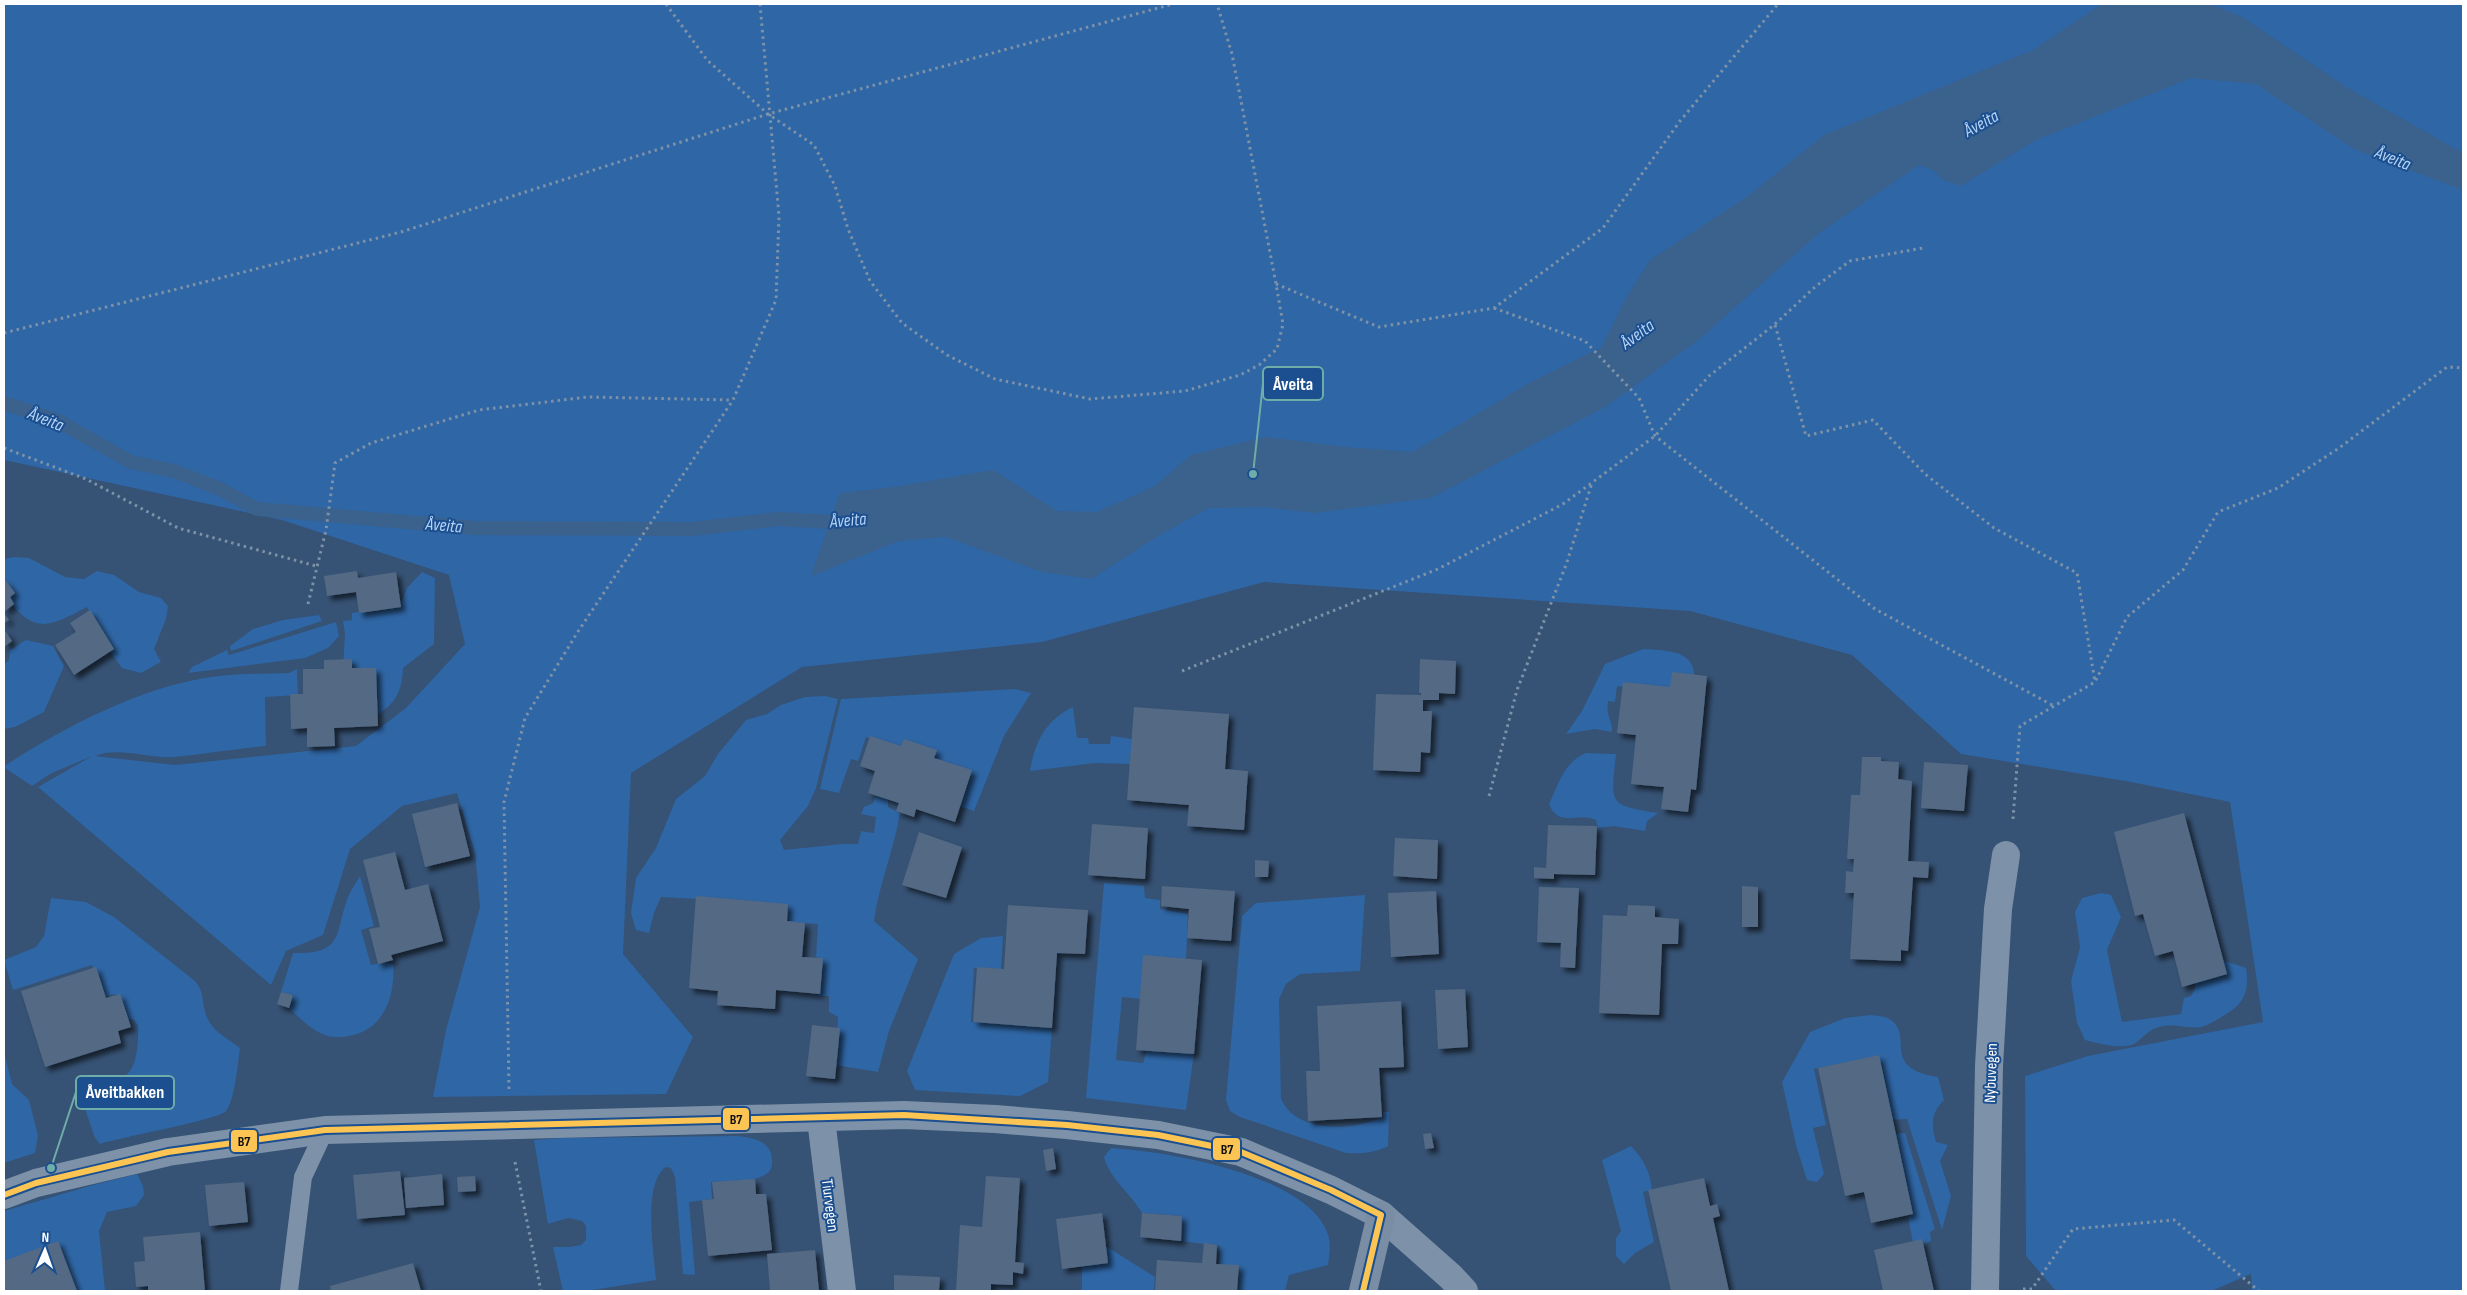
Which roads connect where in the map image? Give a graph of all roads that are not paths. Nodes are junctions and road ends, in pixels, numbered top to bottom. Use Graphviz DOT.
graph roads {
  1 [pos="2006,855"];
  2 [pos="821,1119"];
  3 [pos="325,1130"];
  4 [pos="4,1195"];
  5 [pos="1381,1215"];
  6 [pos="1985,1284"];
  7 [pos="289,1291"];
  8 [pos="842,1291"];
  9 [pos="1363,1291"];
  10 [pos="1464,1291"];
  1 -- 6 [label="street, Nybuvegen"];
  2 -- 3 [label="street"];
  2 -- 5 [label="street"];
  2 -- 8 [label="street, Tiurvegen"];
  3 -- 4 [label="street"];
  3 -- 7 [label="lane"];
  5 -- 9 [label="street"];
  5 -- 10 [label="street"];
}
